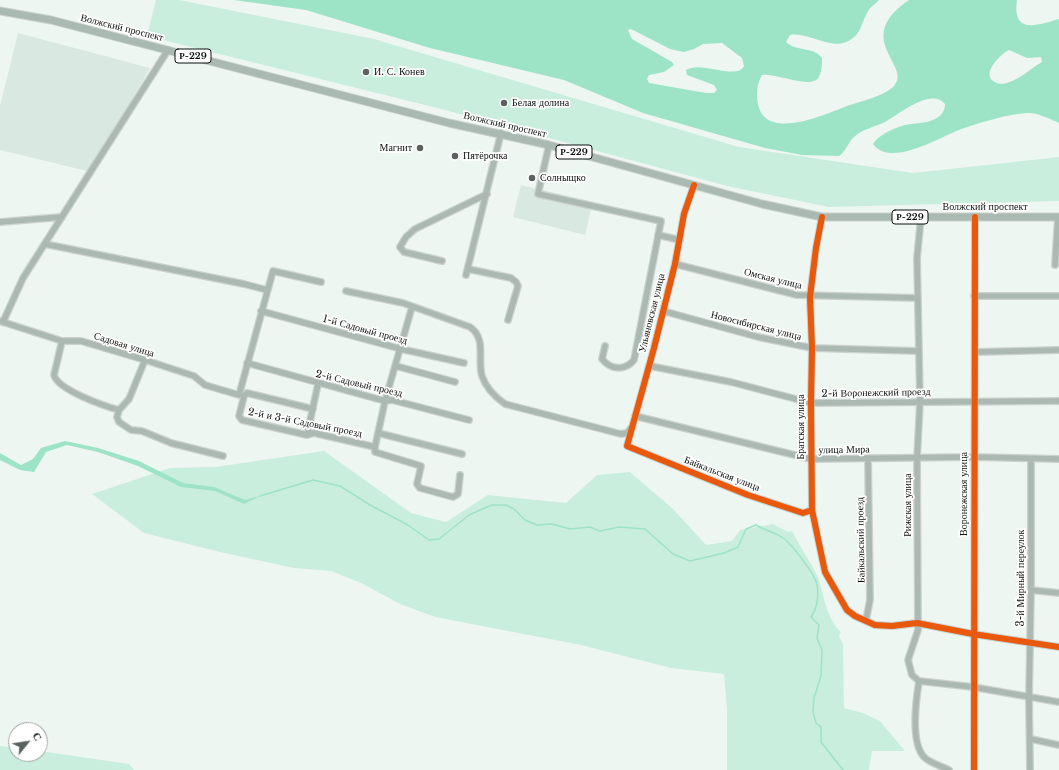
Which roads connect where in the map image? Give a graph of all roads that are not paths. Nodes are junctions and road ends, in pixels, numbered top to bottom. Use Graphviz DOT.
graph roads {
  1 [pos="0,11"];
  2 [pos="168,50"];
  3 [pos="501,133"];
  4 [pos="549,145"];
  5 [pos="694,185"];
  6 [pos="487,194"];
  7 [pos="62,217"];
  8 [pos="822,217"];
  9 [pos="921,217"];
  10 [pos="975,217"];
  11 [pos="1058,217"];
  12 [pos="0,222"];
  13 [pos="658,236"];
  14 [pos="680,240"];
  15 [pos="45,244"];
  16 [pos="442,261"];
  17 [pos="675,264"];
  18 [pos="1055,266"];
  19 [pos="468,269"];
  20 [pos="466,275"];
  21 [pos="321,282"];
  22 [pos="267,290"];
  23 [pos="346,291"];
  24 [pos="810,296"];
  25 [pos="974,296"];
  26 [pos="1059,296"];
  27 [pos="918,298"];
  28 [pos="412,306"];
  29 [pos="261,311"];
  30 [pos="663,311"];
  31 [pos="508,320"];
  32 [pos="1,322"];
  33 [pos="62,341"];
  34 [pos="606,346"];
  35 [pos="812,348"];
  36 [pos="401,349"];
  37 [pos="1059,350"];
  38 [pos="918,351"];
  39 [pos="975,352"];
  40 [pos="145,360"];
  41 [pos="464,363"];
  42 [pos="247,364"];
  43 [pos="396,366"];
  44 [pos="650,366"];
  45 [pos="455,382"];
  46 [pos="318,384"];
  47 [pos="385,401"];
  48 [pos="920,401"];
  49 [pos="1059,401"];
  50 [pos="811,402"];
  51 [pos="974,402"];
  52 [pos="313,409"];
  53 [pos="119,410"];
  54 [pos="635,416"];
  55 [pos="468,420"];
  56 [pos="632,428"];
  57 [pos="378,433"];
  58 [pos="307,435"];
  59 [pos="627,446"];
  60 [pos="375,447"];
  61 [pos="462,454"];
  62 [pos="223,456"];
  63 [pos="974,457"];
  64 [pos="868,458"];
  65 [pos="811,459"];
  66 [pos="917,459"];
  67 [pos="1031,459"];
  68 [pos="1059,459"];
  69 [pos="460,475"];
  70 [pos="812,510"];
  71 [pos="1031,590"];
  72 [pos="1059,593"];
  73 [pos="866,620"];
  74 [pos="917,623"];
  75 [pos="973,634"];
  76 [pos="1030,643"];
  77 [pos="1059,647"];
  78 [pos="919,681"];
  79 [pos="973,687"];
  80 [pos="1029,698"];
  81 [pos="1059,702"];
  82 [pos="1031,739"];
  83 [pos="1059,745"];
  84 [pos="949,770"];
  85 [pos="974,770"];
  86 [pos="1030,770"];
  1 -- 2 [label="main road, Волжский проспект / Р-229"];
  2 -- 3 [label="main road, Волжский проспект / Р-229"];
  2 -- 7 [label="street"];
  3 -- 4 [label="main road, Волжский проспект / Р-229"];
  3 -- 6 [label="street"];
  4 -- 5 [label="main road, Волжский проспект / Р-229"];
  4 -- 13 [label="street"];
  5 -- 8 [label="main road, Волжский проспект / Р-229"];
  5 -- 14 [label="street, Ульяновская улица"];
  6 -- 16 [label="street"];
  6 -- 19 [label="street"];
  7 -- 12 [label="street"];
  7 -- 15 [label="street"];
  8 -- 9 [label="main road, Волжский проспект / Р-229"];
  8 -- 24 [label="street, Братская улица"];
  9 -- 10 [label="main road, Волжский проспект / Р-229"];
  9 -- 27 [label="street, Рижская улица"];
  10 -- 11 [label="main road, Волжский проспект / Р-229"];
  10 -- 25 [label="street, Воронежская улица"];
  11 -- 18 [label="street"];
  13 -- 14 [label="street"];
  13 -- 34 [label="street"];
  14 -- 17 [label="street, Ульяновская улица"];
  15 -- 22 [label="street"];
  15 -- 32 [label="street"];
  17 -- 24 [label="street, Омская улица"];
  17 -- 30 [label="street, Ульяновская улица"];
  19 -- 20 [label="street"];
  19 -- 31 [label="street"];
  21 -- 22 [label="street"];
  22 -- 29 [label="street"];
  23 -- 28 [label="street"];
  24 -- 27 [label="street, Омская улица"];
  24 -- 35 [label="street, Братская улица"];
  25 -- 26 [label="street"];
  25 -- 39 [label="street, Воронежская улица"];
  27 -- 38 [label="street, Рижская улица"];
  28 -- 36 [label="street"];
  28 -- 56 [label="street"];
  29 -- 36 [label="street, 1-й Садовый проезд"];
  29 -- 42 [label="street"];
  30 -- 35 [label="street, Новосибирская улица"];
  30 -- 44 [label="street, Ульяновская улица"];
  32 -- 33 [label="street, Садовая улица"];
  33 -- 40 [label="street, Садовая улица"];
  33 -- 53 [label="street"];
  35 -- 38 [label="street, Новосибирская улица"];
  35 -- 50 [label="street, Братская улица"];
  36 -- 41 [label="street, 1-й Садовый проезд"];
  36 -- 43 [label="street"];
  37 -- 39 [label="street"];
  38 -- 48 [label="street, Рижская улица"];
  39 -- 51 [label="street, Воронежская улица"];
  40 -- 42 [label="street, Садовая улица"];
  40 -- 53 [label="street"];
  42 -- 46 [label="street, 2-й Садовый проезд"];
  43 -- 45 [label="street"];
  43 -- 47 [label="street"];
  44 -- 50 [label="street, 2-й Воронежский проезд"];
  44 -- 54 [label="street, Ульяновская улица"];
  46 -- 47 [label="street, 2-й Садовый проезд"];
  46 -- 52 [label="street"];
  47 -- 55 [label="street, 2-й Садовый проезд"];
  47 -- 57 [label="street"];
  48 -- 50 [label="street, 2-й Воронежский проезд"];
  48 -- 51 [label="street, 2-й Воронежский проезд"];
  48 -- 66 [label="street, Рижская улица"];
  49 -- 51 [label="street, 2-й Воронежский проезд"];
  50 -- 65 [label="street, Братская улица"];
  51 -- 63 [label="street, Воронежская улица"];
  52 -- 58 [label="street"];
  52 -- 58 [label="street, 2-й и 3-й Садовый проезд"];
  53 -- 62 [label="street"];
  54 -- 56 [label="street, Ульяновская улица"];
  54 -- 65 [label="street, улица Мира"];
  56 -- 59 [label="street, Ульяновская улица"];
  57 -- 60 [label="street"];
  57 -- 61 [label="street"];
  58 -- 60 [label="street, 2-й и 3-й Садовый проезд"];
  59 -- 70 [label="street, Байкальская улица"];
  60 -- 69 [label="street"];
  63 -- 66 [label="street, улица Мира"];
  63 -- 67 [label="street, улица Мира"];
  63 -- 75 [label="street, Воронежская улица"];
  64 -- 65 [label="street, улица Мира"];
  64 -- 66 [label="street, улица Мира"];
  64 -- 73 [label="street, Байкальский проезд"];
  65 -- 70 [label="street, Братская улица"];
  66 -- 74 [label="street, Рижская улица"];
  67 -- 68 [label="street, улица Мира"];
  67 -- 71 [label="street, 3-й Мирный переулок"];
  70 -- 73 [label="street, Братская улица"];
  71 -- 72 [label="street"];
  71 -- 76 [label="street, 3-й Мирный переулок"];
  73 -- 74 [label="street"];
  74 -- 75 [label="street"];
  74 -- 78 [label="street, Рижская улица"];
  75 -- 76 [label="street"];
  75 -- 79 [label="street, Воронежская улица"];
  76 -- 77 [label="street"];
  76 -- 80 [label="street, 3-й Мирный переулок"];
  78 -- 79 [label="street"];
  78 -- 84 [label="street"];
  79 -- 80 [label="street"];
  79 -- 85 [label="street, Воронежская улица"];
  80 -- 81 [label="street"];
  80 -- 82 [label="street, 3-й Мирный переулок"];
  82 -- 83 [label="street"];
  82 -- 86 [label="street, 3-й Мирный переулок"];
}
